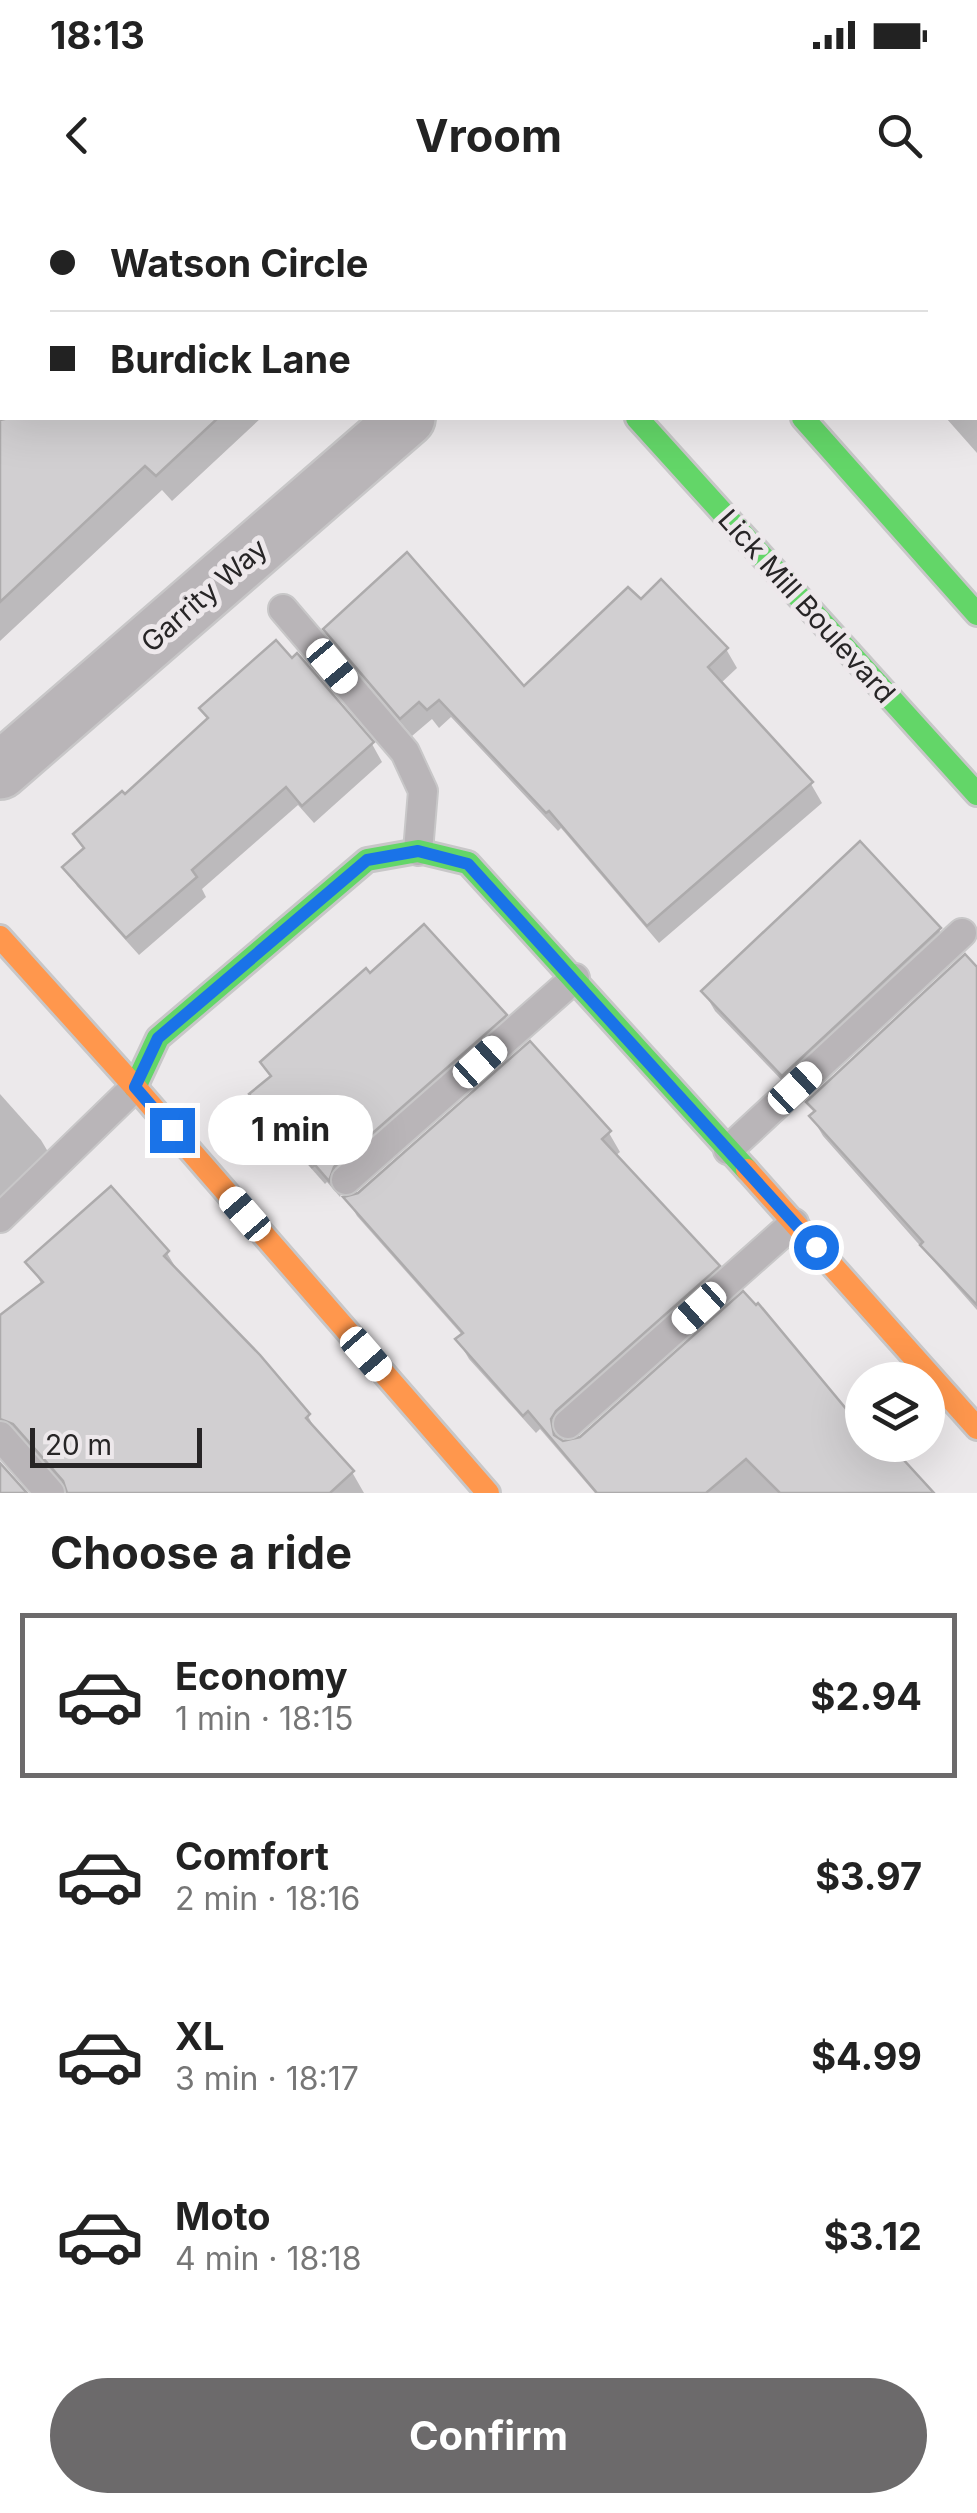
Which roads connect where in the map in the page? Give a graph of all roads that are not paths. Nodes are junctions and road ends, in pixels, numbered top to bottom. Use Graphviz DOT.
graph roads {
  1 [pos="405,420"];
  2 [pos="639,420"];
  3 [pos="805,420"];
  4 [pos="283,609"];
  5 [pos="977,614"];
  6 [pos="0,771"];
  7 [pos="977,794"];
  8 [pos="418,851"];
  9 [pos="962,933"];
  10 [pos="0,937"];
  11 [pos="575,978"];
  12 [pos="135,1087"];
  13 [pos="728,1150"];
  14 [pos="346,1180"];
  15 [pos="0,1218"];
  16 [pos="794,1223"];
  17 [pos="977,1376"];
  18 [pos="952,1400"];
  19 [pos="568,1424"];
  20 [pos="977,1428"];
  21 [pos="0,1436"];
  22 [pos="50,1493"];
  23 [pos="488,1493"];
  1 -- 6 [label="street, Garrity Way"];
  2 -- 7 [label="street, Lick Mill Boulevard"];
  3 -- 5 [label="street"];
  4 -- 8 [label="lane"];
  8 -- 11 [label="street"];
  8 -- 12 [label="street"];
  9 -- 13 [label="lane"];
  10 -- 12 [label="street"];
  11 -- 13 [label="street"];
  11 -- 14 [label="lane"];
  12 -- 15 [label="lane"];
  12 -- 23 [label="street"];
  13 -- 16 [label="street"];
  16 -- 18 [label="street"];
  16 -- 19 [label="lane"];
  17 -- 18 [label="lane"];
  18 -- 20 [label="street"];
  21 -- 22 [label="lane"];
}
